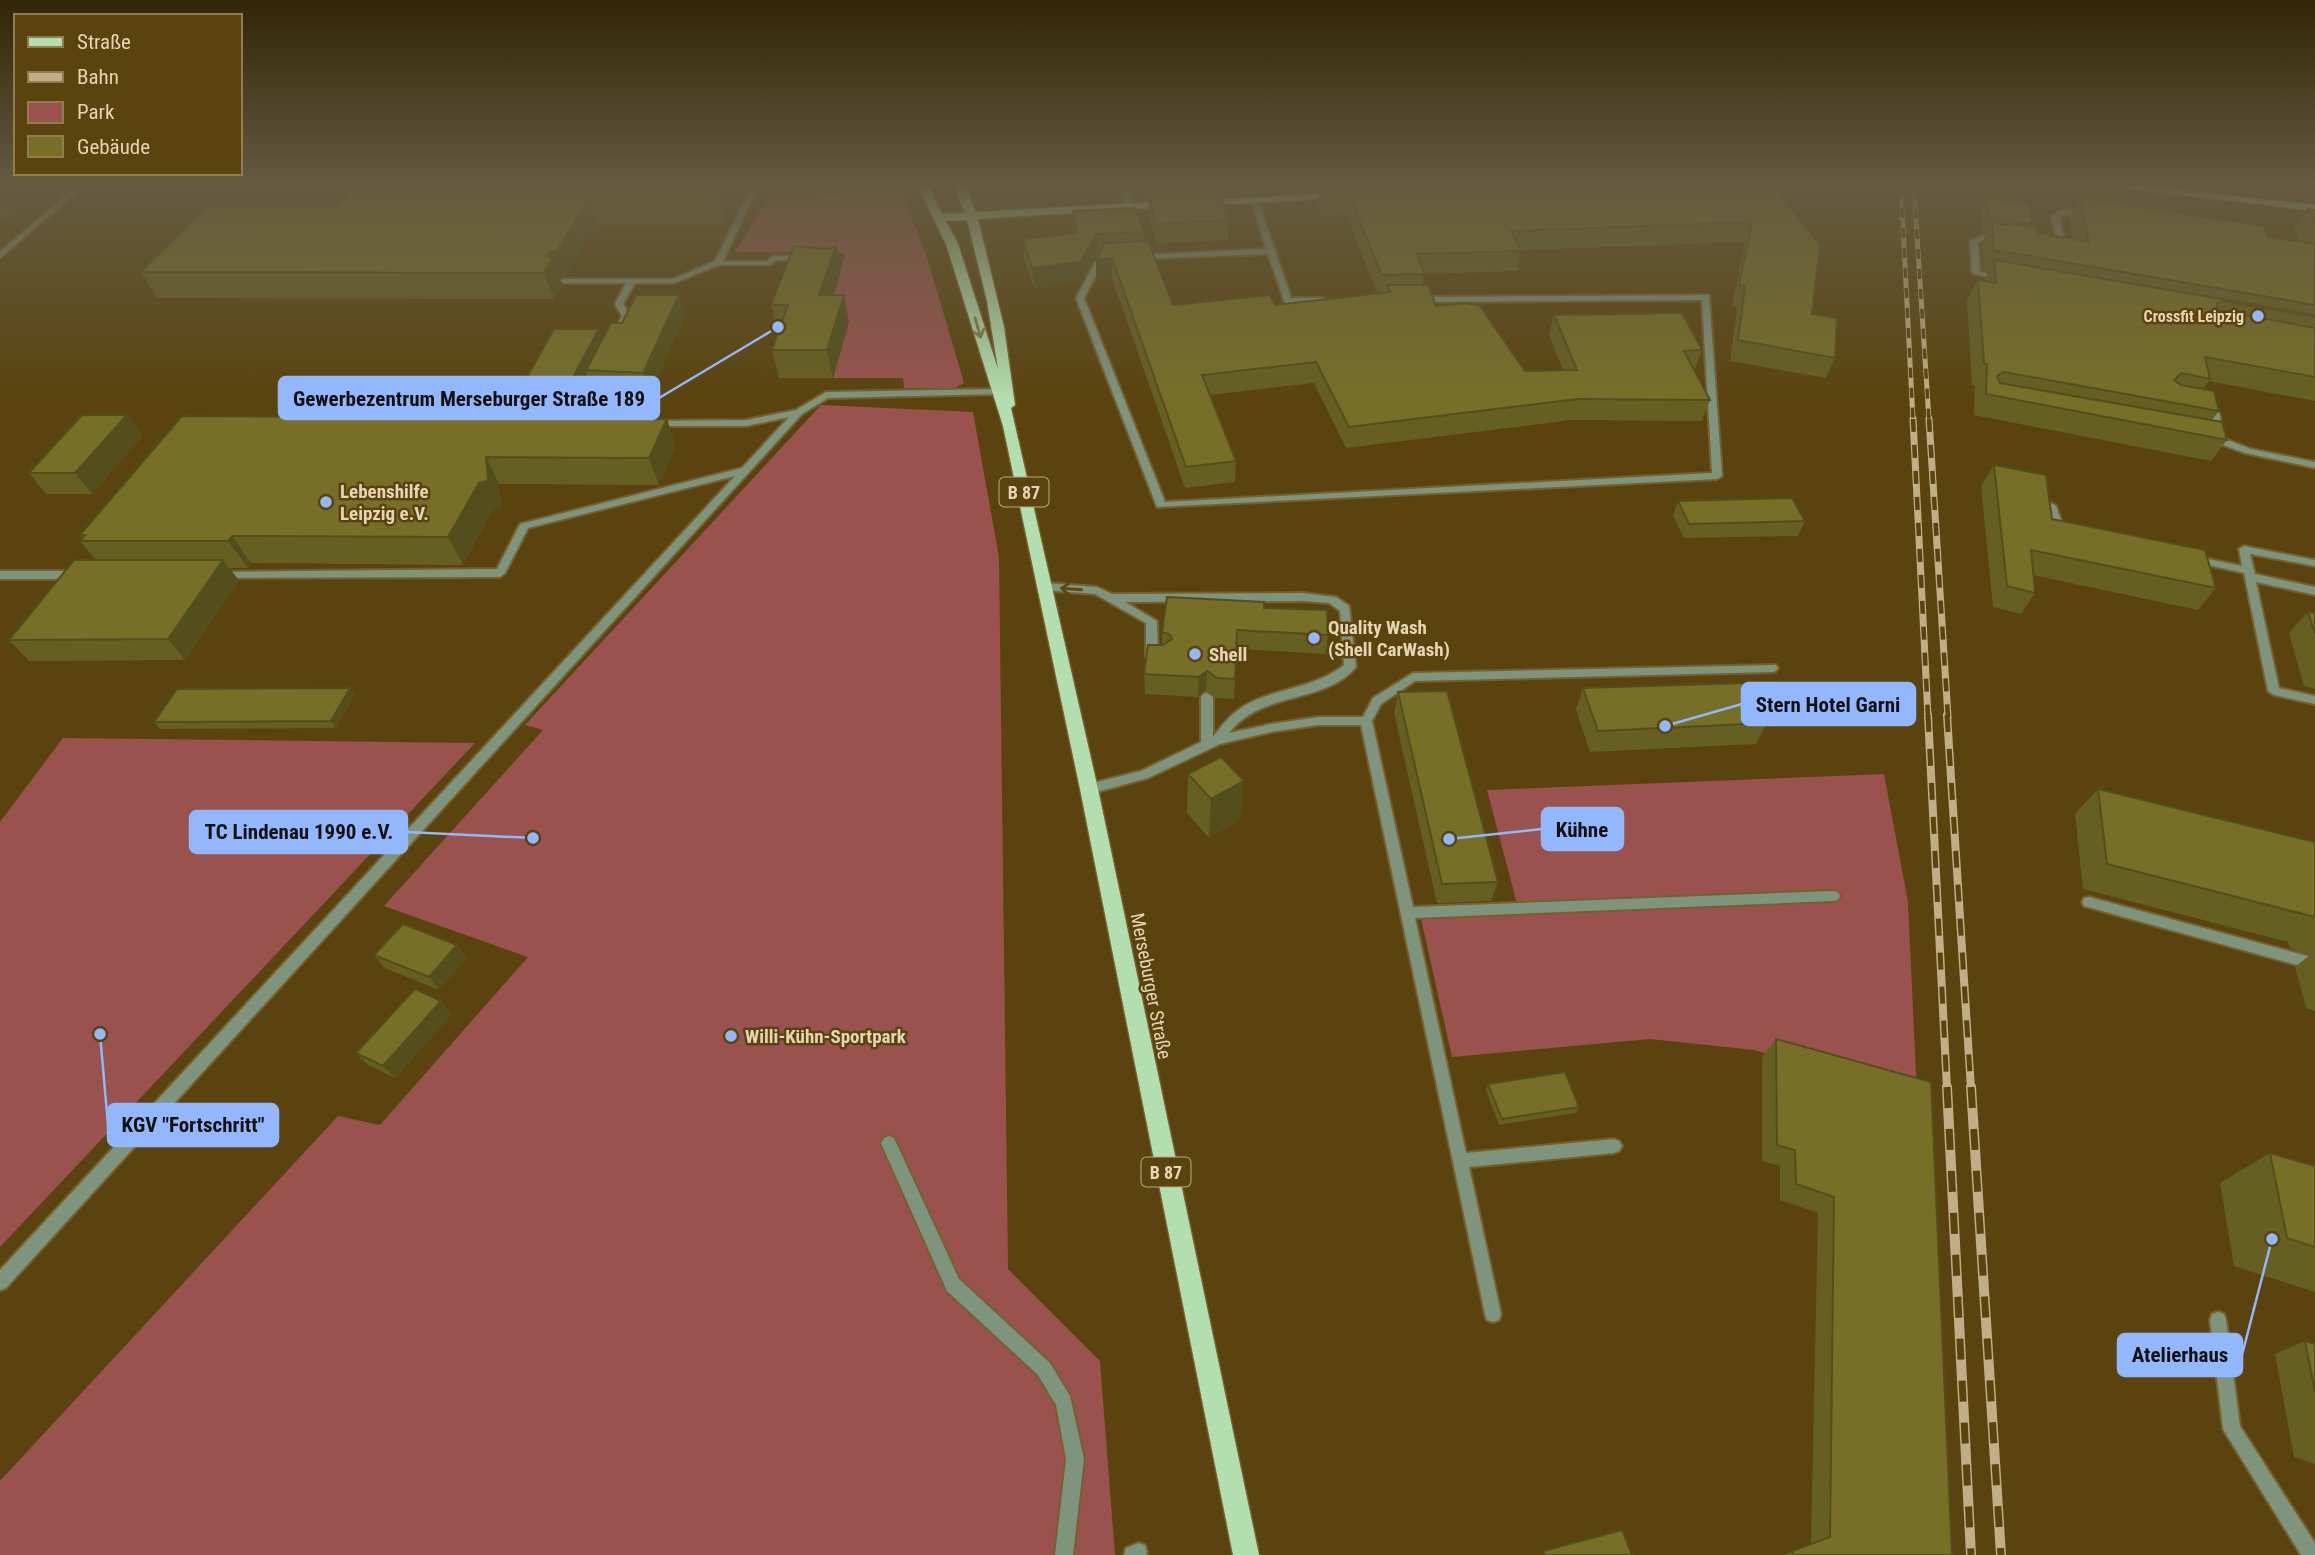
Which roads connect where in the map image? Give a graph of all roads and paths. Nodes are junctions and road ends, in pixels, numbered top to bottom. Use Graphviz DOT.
graph roads {
  1 [pos="723,256"];
  2 [pos="956,256"];
  3 [pos="980,256"];
  4 [pos="1161,256"];
  5 [pos="1273,256"];
  6 [pos="1975,256"];
  7 [pos="1114,257"];
  8 [pos="1127,257"];
  9 [pos="810,258"];
  10 [pos="719,263"];
  11 [pos="2009,280"];
  12 [pos="564,281"];
  13 [pos="632,281"];
  14 [pos="1413,300"];
  15 [pos="1329,301"];
  16 [pos="614,339"];
  17 [pos="601,363"];
  18 [pos="998,392"];
  19 [pos="2190,405"];
  20 [pos="799,412"];
  21 [pos="556,422"];
  22 [pos="570,422"];
  23 [pos="582,422"];
  24 [pos="643,422"];
  25 [pos="1010,426"];
  26 [pos="2208,439"];
  27 [pos="2221,441"];
  28 [pos="2315,466"];
  29 [pos="746,470"];
  30 [pos="2051,506"];
  31 [pos="2071,533"];
  32 [pos="2180,556"];
  33 [pos="2315,564"];
  34 [pos="210,574"];
  35 [pos="2249,574"];
  36 [pos="0,575"];
  37 [pos="88,575"];
  38 [pos="1046,587"];
  39 [pos="2315,590"];
  40 [pos="1097,591"];
  41 [pos="1110,598"];
  42 [pos="1163,658"];
  43 [pos="1772,668"];
  44 [pos="1207,697"];
  45 [pos="2315,700"];
  46 [pos="1366,720"];
  47 [pos="1212,742"];
  48 [pos="1089,789"];
  49 [pos="1833,896"];
  50 [pos="2089,902"];
  51 [pos="1407,913"];
  52 [pos="2315,964"];
  53 [pos="889,1143"];
  54 [pos="1614,1146"];
  55 [pos="1460,1161"];
  56 [pos="0,1282"];
  57 [pos="1493,1314"];
  58 [pos="2218,1320"];
  59 [pos="1064,1555"];
  60 [pos="1246,1555"];
  61 [pos="2312,1555"];
  1 -- 10 [label="street"];
  2 -- 18 [label="main road, Merseburger Straße / B 87, one-way"];
  3 -- 25 [label="main road, Merseburger Straße / B 87"];
  4 -- 8 [label="street"];
  5 -- 15 [label="street"];
  6 -- 11 [label="street"];
  7 -- 14 [label="street"];
  9 -- 10 [label="street"];
  10 -- 13 [label="street"];
  12 -- 13 [label="street"];
  13 -- 16 [label="street"];
  17 -- 22 [label="street"];
  18 -- 20 [label="lane"];
  18 -- 25 [label="main road, Merseburger Straße / B 87"];
  19 -- 27 [label="street"];
  20 -- 24 [label="street"];
  20 -- 29 [label="lane"];
  21 -- 22 [label="street"];
  22 -- 23 [label="street"];
  25 -- 38 [label="main road, Merseburger Straße / B 87"];
  26 -- 27 [label="street"];
  27 -- 28 [label="street"];
  29 -- 34 [label="street"];
  29 -- 56 [label="street"];
  30 -- 31 [label="street"];
  32 -- 35 [label="street"];
  33 -- 35 [label="street"];
  35 -- 39 [label="street"];
  35 -- 45 [label="street"];
  36 -- 37 [label="street"];
  40 -- 38 [label="lane, one-way"];
  38 -- 48 [label="main road, Merseburger Straße / B 87"];
  40 -- 41 [label="street"];
  41 -- 42 [label="street"];
  41 -- 47 [label="street"];
  43 -- 46 [label="street"];
  44 -- 47 [label="street"];
  46 -- 47 [label="street"];
  46 -- 51 [label="street"];
  47 -- 48 [label="street"];
  48 -- 60 [label="main road, Merseburger Straße / B 87"];
  49 -- 51 [label="street"];
  50 -- 52 [label="street"];
  51 -- 55 [label="street"];
  53 -- 59 [label="street"];
  54 -- 55 [label="lane"];
  55 -- 57 [label="street"];
  58 -- 61 [label="lane"];
}
